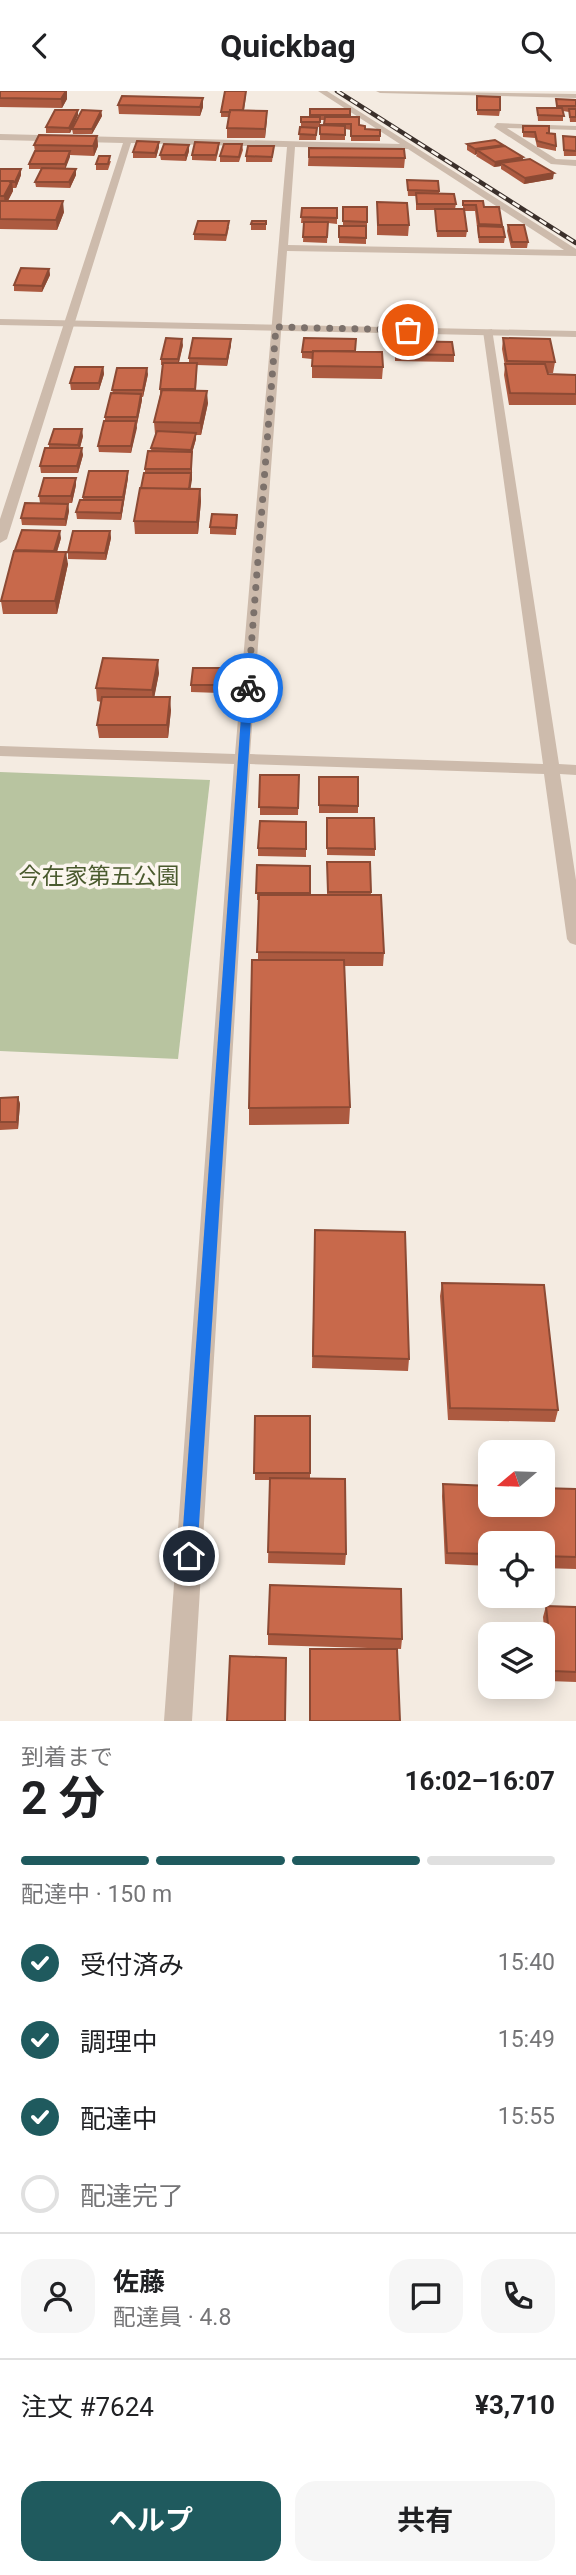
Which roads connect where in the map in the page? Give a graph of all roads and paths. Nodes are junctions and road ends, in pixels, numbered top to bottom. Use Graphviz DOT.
graph roads {
  1 [pos="322,91"];
  2 [pos="380,91"];
  3 [pos="576,96"];
  4 [pos="576,128"];
  5 [pos="0,137"];
  6 [pos="128,140"];
  7 [pos="291,145"];
  8 [pos="410,147"];
  9 [pos="576,163"];
  10 [pos="282,248"];
  11 [pos="576,253"];
  12 [pos="0,322"];
  13 [pos="69,323"];
  14 [pos="276,327"];
  15 [pos="488,331"];
  16 [pos="576,334"];
  17 [pos="0,539"];
  18 [pos="0,751"];
  19 [pos="242,761"];
  20 [pos="552,769"];
  21 [pos="576,770"];
  22 [pos="576,939"];
  23 [pos="178,1721"];
  1 -- 8 [label="street"];
  2 -- 3 [label="street"];
  4 -- 9 [label="street"];
  5 -- 6 [label="street"];
  6 -- 7 [label="street"];
  6 -- 13 [label="street"];
  7 -- 8 [label="street"];
  7 -- 10 [label="street"];
  8 -- 11 [label="street"];
  10 -- 11 [label="street"];
  10 -- 14 [label="street"];
  12 -- 13 [label="street"];
  13 -- 14 [label="street"];
  13 -- 17 [label="street"];
  14 -- 15 [label="street"];
  14 -- 19 [label="street"];
  15 -- 16 [label="street"];
  15 -- 20 [label="street"];
  18 -- 19 [label="street"];
  19 -- 20 [label="street"];
  19 -- 23 [label="street"];
  20 -- 21 [label="street"];
  20 -- 22 [label="street"];
}
